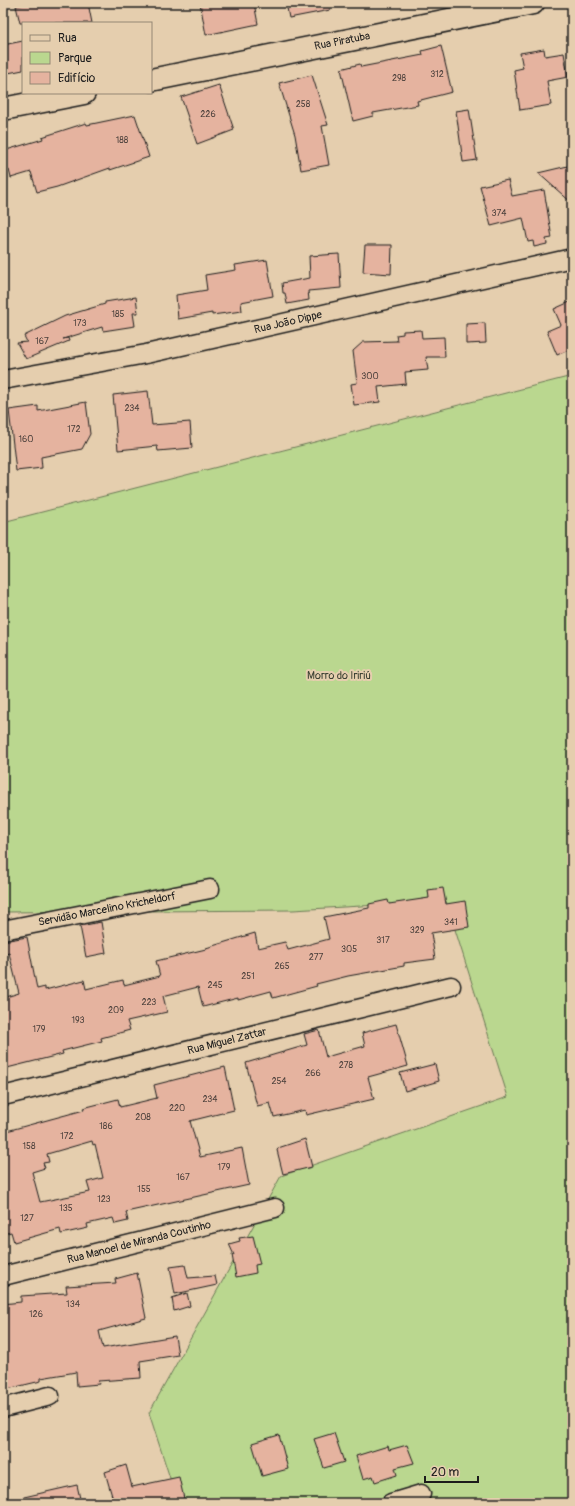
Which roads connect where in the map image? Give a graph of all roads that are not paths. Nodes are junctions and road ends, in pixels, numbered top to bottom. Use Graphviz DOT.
graph roads {
  1 [pos="533,3"];
  2 [pos="152,80"];
  3 [pos="79,94"];
  4 [pos="3,109"];
  5 [pos="572,258"];
  6 [pos="3,380"];
  7 [pos="210,889"];
  8 [pos="3,930"];
  9 [pos="451,986"];
  10 [pos="3,1096"];
  11 [pos="275,1208"];
  12 [pos="3,1276"];
  13 [pos="50,1396"];
  14 [pos="3,1408"];
  15 [pos="421,1494"];
  16 [pos="391,1503"];
  1 -- 2 [label="main road, Rua Piratuba"];
  3 -- 4 [label="main road"];
  5 -- 6 [label="street, Rua João Dippe"];
  7 -- 8 [label="street, Servidão Marcelino Kricheldorf"];
  9 -- 10 [label="street, Rua Miguel Zattar"];
  11 -- 12 [label="street, Rua Manoel de Miranda Coutinho"];
  13 -- 14 [label="street"];
  15 -- 16 [label="street"];
}
